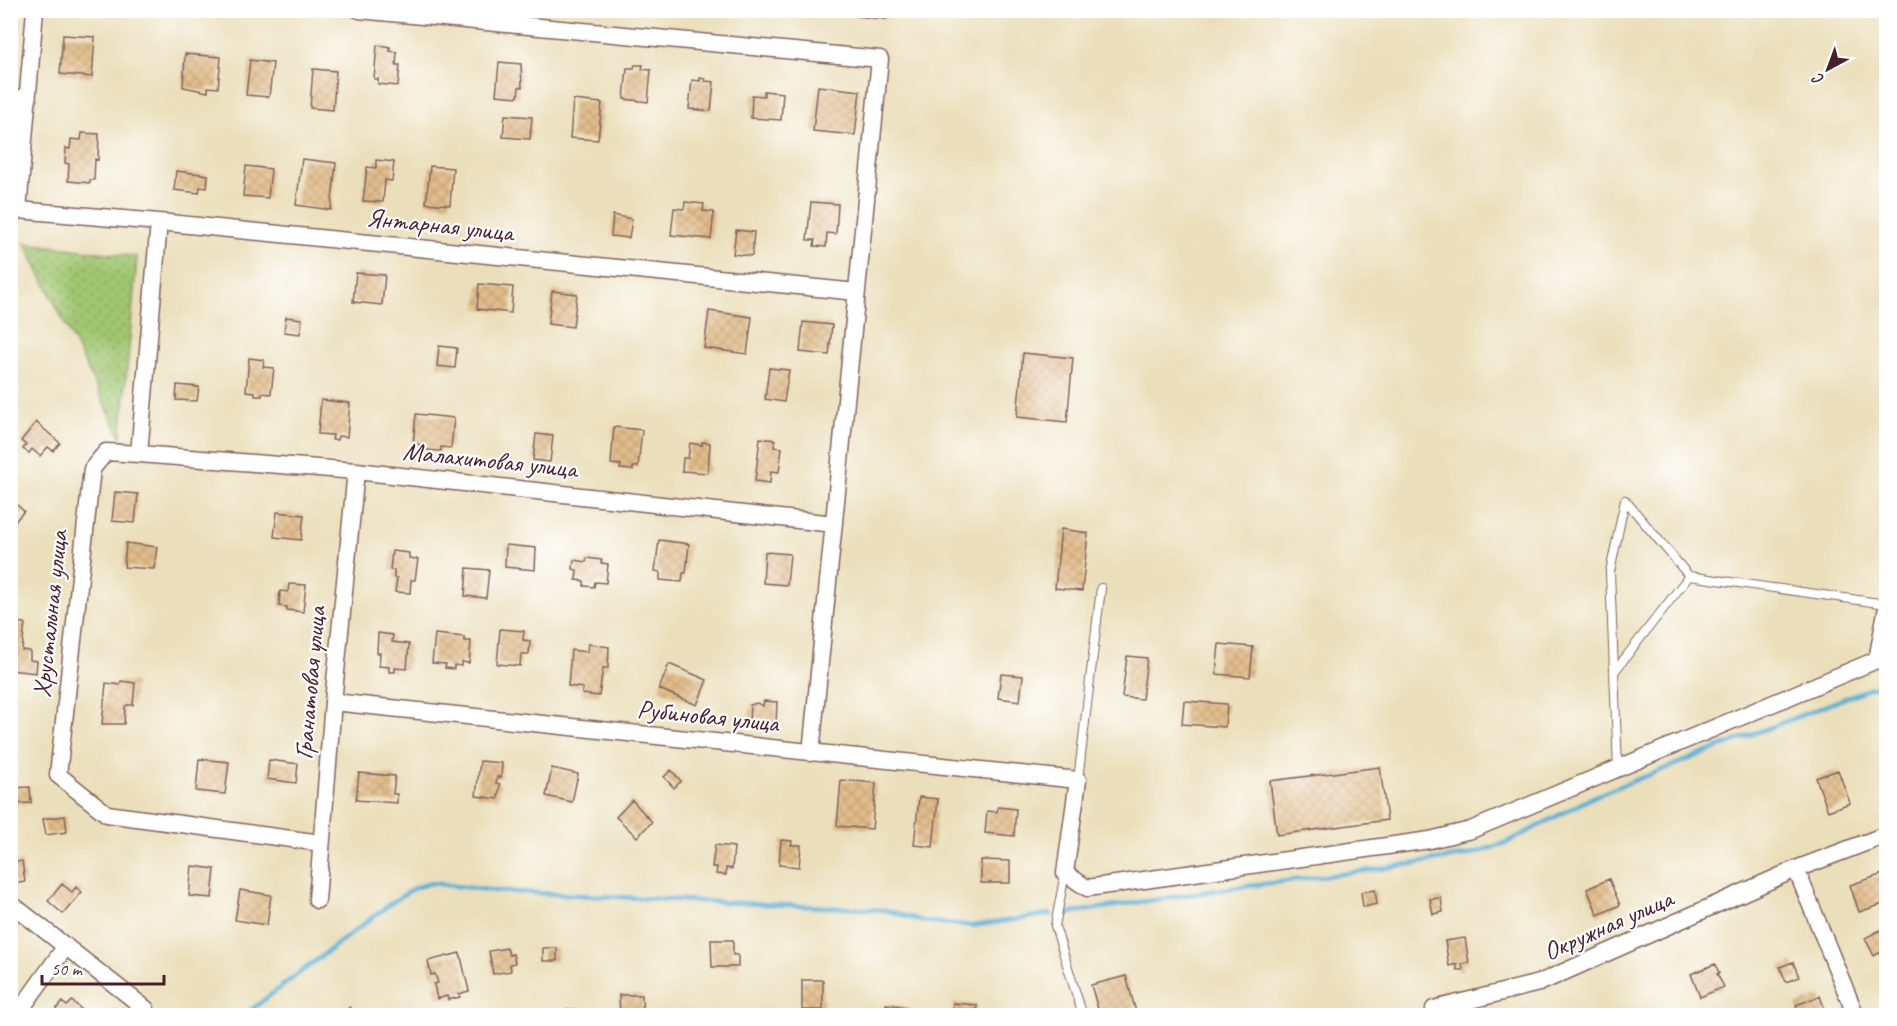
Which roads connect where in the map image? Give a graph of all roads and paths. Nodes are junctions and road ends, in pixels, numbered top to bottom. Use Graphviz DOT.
graph roads {
  1 [pos="35,10"];
  2 [pos="359,10"];
  3 [pos="10,97"];
  4 [pos="28,100"];
  5 [pos="159,222"];
  6 [pos="857,292"];
  7 [pos="139,454"];
  8 [pos="356,471"];
  9 [pos="834,524"];
  10 [pos="1689,576"];
  11 [pos="1101,588"];
  12 [pos="1887,604"];
  13 [pos="1887,612"];
  14 [pos="1882,658"];
  15 [pos="1614,672"];
  16 [pos="333,702"];
  17 [pos="811,753"];
  18 [pos="1618,770"];
  19 [pos="1078,780"];
  20 [pos="1887,835"];
  21 [pos="321,843"];
  22 [pos="1796,869"];
  23 [pos="1065,873"];
  24 [pos="317,900"];
  25 [pos="10,903"];
  26 [pos="66,946"];
  27 [pos="146,1009"];
  28 [pos="1434,1009"];
  29 [pos="16,1016"];
  30 [pos="1083,1016"];
  31 [pos="1856,1016"];
  1 -- 4 [label="street"];
  2 -- 6 [label="street"];
  3 -- 4 [label="street"];
  4 -- 5 [label="street, Янтарная улица"];
  5 -- 6 [label="street, Янтарная улица"];
  5 -- 7 [label="street"];
  6 -- 9 [label="street"];
  7 -- 8 [label="street, Малахитовая улица"];
  7 -- 21 [label="street, Хрустальная улица"];
  8 -- 9 [label="street, Малахитовая улица"];
  8 -- 16 [label="street, Гранатовая улица"];
  9 -- 17 [label="street"];
  10 -- 12 [label="lane"];
  10 -- 15 [label="lane"];
  10 -- 15 [label="lane"];
  11 -- 19 [label="lane"];
  13 -- 14 [label="street"];
  14 -- 18 [label="street"];
  15 -- 18 [label="lane"];
  16 -- 17 [label="street, Рубиновая улица"];
  16 -- 21 [label="street, Гранатовая улица"];
  17 -- 19 [label="street, Рубиновая улица"];
  18 -- 23 [label="street"];
  19 -- 23 [label="street"];
  20 -- 22 [label="street, Окружная улица"];
  21 -- 24 [label="street, Гранатовая улица"];
  22 -- 28 [label="street, Окружная улица"];
  22 -- 31 [label="street"];
  23 -- 30 [label="lane"];
  25 -- 26 [label="street"];
  26 -- 27 [label="street"];
  26 -- 29 [label="street"];
}
